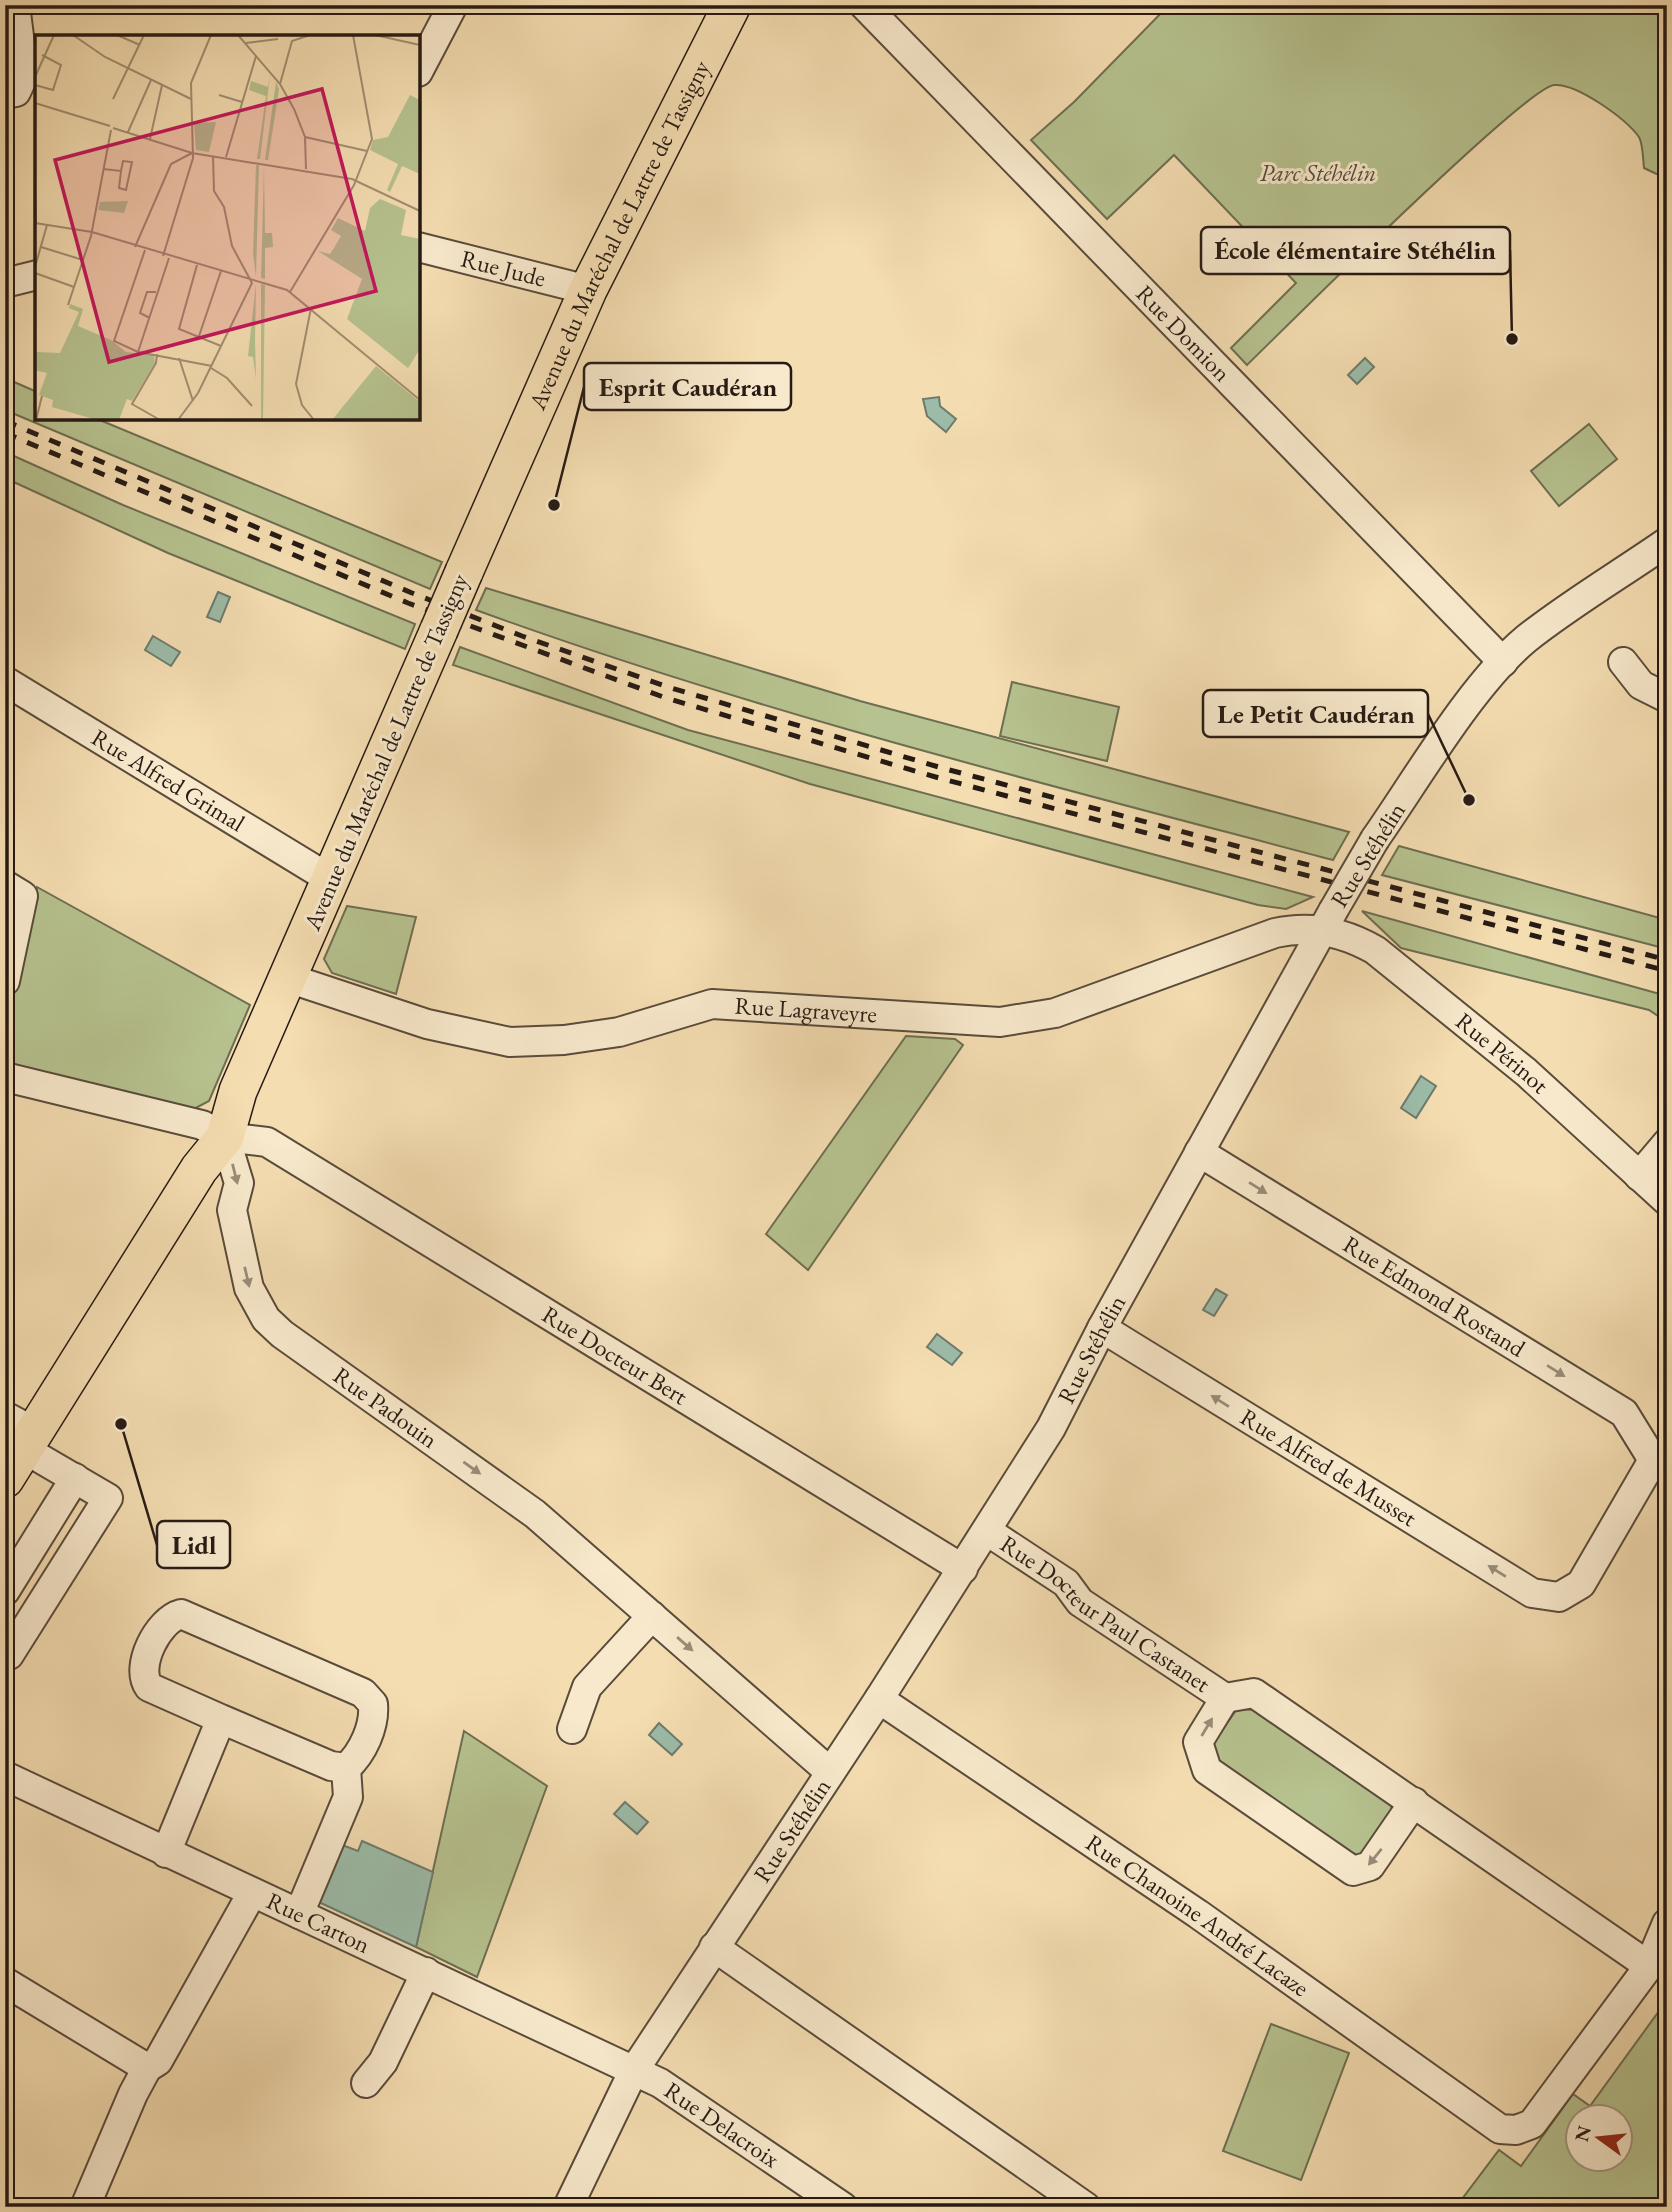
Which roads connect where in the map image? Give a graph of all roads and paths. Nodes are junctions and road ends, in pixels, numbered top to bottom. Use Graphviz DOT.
graph roads {
  1 [pos="15,5"];
  2 [pos="453,5"];
  3 [pos="732,5"];
  4 [pos="865,6"];
  5 [pos="420,68"];
  6 [pos="5,94"];
  7 [pos="420,248"];
  8 [pos="35,276"];
  9 [pos="5,283"];
  10 [pos="588,290"];
  11 [pos="1667,542"];
  12 [pos="1503,662"];
  13 [pos="1623,662"];
  14 [pos="5,681"];
  15 [pos="1667,698"];
  16 [pos="330,880"];
  17 [pos="5,885"];
  18 [pos="1328,921"];
  19 [pos="288,978"];
  20 [pos="5,981"];
  21 [pos="5,1077"];
  22 [pos="225,1137"];
  23 [pos="1667,1143"];
  24 [pos="1199,1152"];
  25 [pos="1639,1176"];
  26 [pos="1667,1201"];
  27 [pos="1102,1328"];
  28 [pos="17,1444"];
  29 [pos="1660,1456"];
  30 [pos="75,1478"];
  31 [pos="987,1531"];
  32 [pos="963,1569"];
  33 [pos="5,1591"];
  34 [pos="652,1616"];
  35 [pos="5,1653"];
  36 [pos="1225,1698"];
  37 [pos="879,1699"];
  38 [pos="221,1719"];
  39 [pos="572,1729"];
  40 [pos="346,1768"];
  41 [pos="830,1772"];
  42 [pos="5,1776"];
  43 [pos="1414,1802"];
  44 [pos="166,1853"];
  45 [pos="252,1893"];
  46 [pos="299,1914"];
  47 [pos="1667,1923"];
  48 [pos="714,1947"];
  49 [pos="1649,1966"];
  50 [pos="425,1972"];
  51 [pos="5,1982"];
  52 [pos="147,2068"];
  53 [pos="633,2072"];
  54 [pos="366,2083"];
  55 [pos="833,2204"];
  56 [pos="85,2207"];
  57 [pos="568,2207"];
  58 [pos="1086,2207"];
  1 -- 6 [label="street"];
  2 -- 5 [label="street"];
  3 -- 10 [label="main road, Avenue du Maréchal de Lattre de Tassigny"];
  4 -- 12 [label="street, Rue Domion"];
  7 -- 10 [label="street, Rue Jude"];
  8 -- 9 [label="street"];
  10 -- 16 [label="main road, Avenue du Maréchal de Lattre de Tassigny, bridge"];
  11 -- 12 [label="street, Rue Stéhélin"];
  12 -- 18 [label="street, Rue Stéhélin, bridge"];
  13 -- 15 [label="street"];
  14 -- 16 [label="street, Rue Alfred Grimal"];
  16 -- 19 [label="main road, Avenue du Maréchal de Lattre de Tassigny"];
  17 -- 20 [label="street"];
  18 -- 19 [label="street, Rue Lagraveyre"];
  18 -- 24 [label="street, Rue Stéhélin"];
  18 -- 25 [label="street, Rue Périnot"];
  19 -- 22 [label="main road, Avenue du Maréchal de Lattre de Tassigny"];
  21 -- 22 [label="street"];
  22 -- 28 [label="main road, Avenue du Maréchal de Lattre de Tassigny"];
  22 -- 32 [label="street, Rue Docteur Bert"];
  22 -- 34 [label="street, Rue Padouin, one-way"];
  23 -- 25 [label="street"];
  24 -- 27 [label="street, Rue Stéhélin"];
  24 -- 29 [label="street, Rue Edmond Rostand, one-way"];
  25 -- 26 [label="street, Rue Périnot"];
  29 -- 27 [label="street, Rue Alfred de Musset, one-way"];
  27 -- 31 [label="street, Rue Stéhélin"];
  28 -- 30 [label="street"];
  30 -- 33 [label="street"];
  30 -- 35 [label="street"];
  31 -- 32 [label="street, Rue Stéhélin"];
  31 -- 36 [label="street, Rue Docteur Paul Castanet"];
  32 -- 37 [label="street, Rue Stéhélin"];
  34 -- 39 [label="street"];
  34 -- 41 [label="street, Rue Padouin, one-way"];
  36 -- 43 [label="street, Rue Docteur Paul Castanet"];
  43 -- 36 [label="street, Rue Docteur Paul Castanet, one-way"];
  37 -- 41 [label="street, Rue Stéhélin"];
  37 -- 49 [label="street, Rue Chanoine André Lacaze"];
  38 -- 40 [label="street"];
  38 -- 40 [label="street"];
  38 -- 44 [label="street"];
  40 -- 46 [label="street"];
  41 -- 48 [label="street, Rue Stéhélin"];
  42 -- 44 [label="street, Rue Carton"];
  43 -- 49 [label="street, Rue Docteur Paul Castanet"];
  44 -- 45 [label="street, Rue Carton"];
  45 -- 46 [label="street, Rue Carton"];
  45 -- 52 [label="street"];
  46 -- 50 [label="street, Rue Carton"];
  47 -- 49 [label="street"];
  48 -- 53 [label="street, Rue Stéhélin"];
  48 -- 58 [label="street"];
  50 -- 53 [label="street, Rue Carton"];
  50 -- 54 [label="street"];
  51 -- 52 [label="street"];
  52 -- 56 [label="street"];
  53 -- 55 [label="street, Rue Delacroix"];
  53 -- 57 [label="street, Rue Stéhélin"];
}
